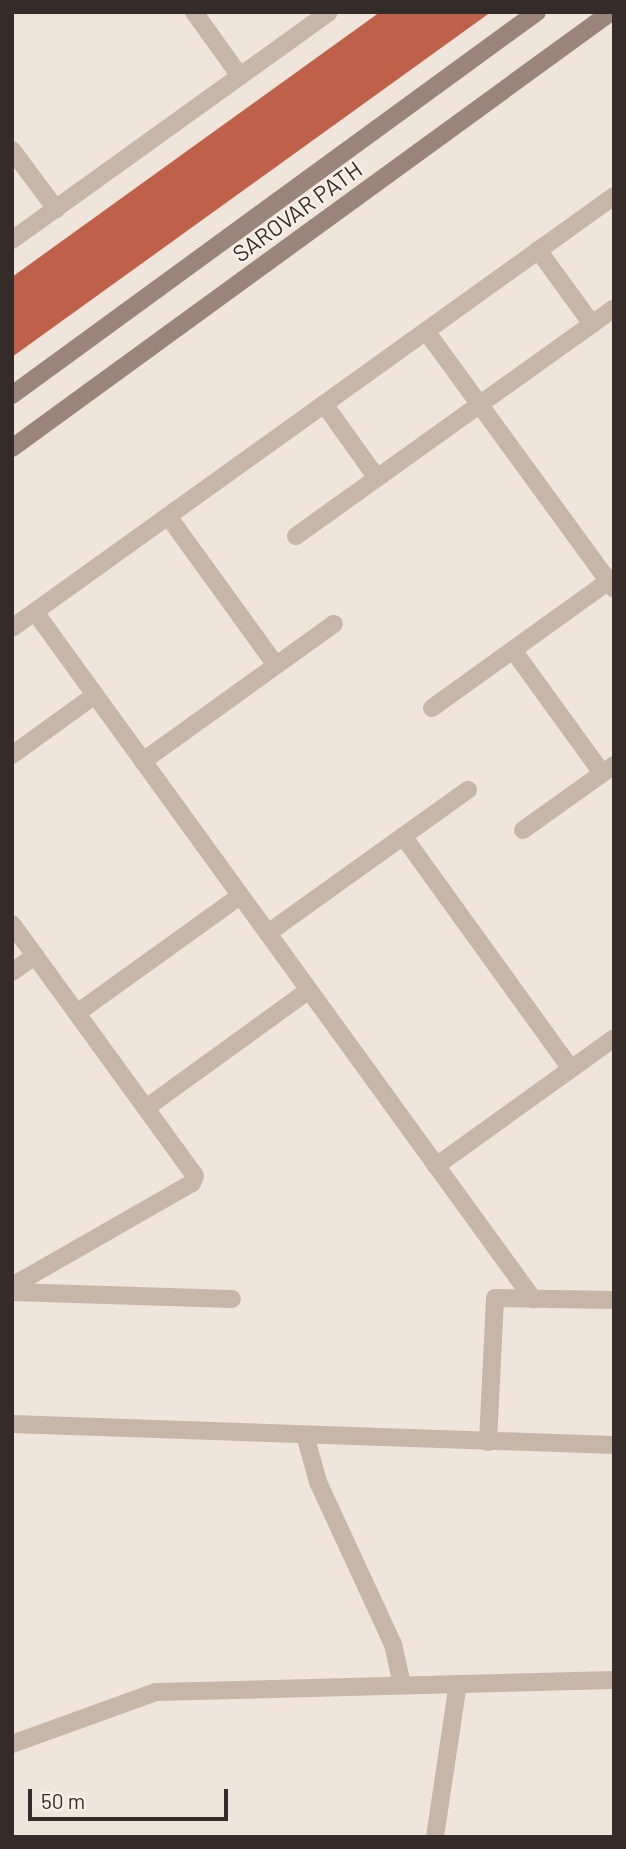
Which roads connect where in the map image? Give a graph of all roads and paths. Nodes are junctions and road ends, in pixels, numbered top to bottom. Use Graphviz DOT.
graph roads {
  1 [pos="194,12"];
  2 [pos="329,12"];
  3 [pos="537,12"];
  4 [pos="611,12"];
  5 [pos="240,76"];
  6 [pos="12,150"];
  7 [pos="614,196"];
  8 [pos="56,209"];
  9 [pos="12,240"];
  10 [pos="538,250"];
  11 [pos="614,308"];
  12 [pos="592,324"];
  13 [pos="426,331"];
  14 [pos="12,395"];
  15 [pos="324,404"];
  16 [pos="480,404"];
  17 [pos="12,448"];
  18 [pos="377,478"];
  19 [pos="167,516"];
  20 [pos="296,536"];
  21 [pos="612,583"];
  22 [pos="35,612"];
  23 [pos="334,624"];
  24 [pos="12,628"];
  25 [pos="513,650"];
  26 [pos="276,665"];
  27 [pos="95,695"];
  28 [pos="432,708"];
  29 [pos="12,755"];
  30 [pos="143,761"];
  31 [pos="608,769"];
  32 [pos="468,790"];
  33 [pos="523,830"];
  34 [pos="403,836"];
  35 [pos="240,896"];
  36 [pos="12,924"];
  37 [pos="268,933"];
  38 [pos="35,956"];
  39 [pos="12,972"];
  40 [pos="309,990"];
  41 [pos="77,1013"];
  42 [pos="614,1038"];
  43 [pos="571,1069"];
  44 [pos="146,1108"];
  45 [pos="436,1166"];
  46 [pos="12,1286"];
  47 [pos="12,1292"];
  48 [pos="232,1299"];
  49 [pos="533,1299"];
  50 [pos="614,1300"];
  51 [pos="12,1424"];
  52 [pos="305,1435"];
  53 [pos="488,1442"];
  54 [pos="614,1445"];
  55 [pos="614,1680"];
  56 [pos="458,1684"];
  57 [pos="402,1685"];
  58 [pos="12,1744"];
  59 [pos="435,1837"];
  1 -- 5 [label="street"];
  2 -- 5 [label="street"];
  3 -- 14 [label="main road, SAROVAR PATH"];
  4 -- 17 [label="main road, SAROVAR PATH"];
  5 -- 8 [label="street"];
  6 -- 8 [label="street"];
  7 -- 10 [label="street"];
  8 -- 9 [label="street"];
  10 -- 12 [label="street"];
  10 -- 13 [label="street"];
  11 -- 12 [label="street"];
  12 -- 16 [label="street"];
  13 -- 15 [label="street"];
  13 -- 16 [label="street"];
  15 -- 18 [label="street"];
  15 -- 19 [label="street"];
  16 -- 18 [label="street"];
  16 -- 21 [label="street"];
  18 -- 20 [label="street"];
  19 -- 22 [label="street"];
  19 -- 26 [label="street"];
  21 -- 25 [label="street"];
  22 -- 24 [label="street"];
  22 -- 27 [label="street"];
  23 -- 26 [label="street"];
  25 -- 28 [label="street"];
  25 -- 31 [label="street"];
  26 -- 30 [label="street"];
  27 -- 29 [label="street"];
  27 -- 30 [label="street"];
  30 -- 35 [label="street"];
  31 -- 33 [label="street"];
  32 -- 34 [label="street"];
  34 -- 37 [label="street"];
  34 -- 43 [label="street"];
  35 -- 37 [label="street"];
  35 -- 41 [label="street"];
  36 -- 38 [label="street"];
  37 -- 40 [label="street"];
  38 -- 39 [label="street"];
  38 -- 41 [label="street"];
  40 -- 44 [label="street"];
  40 -- 45 [label="street"];
  41 -- 44 [label="street"];
  42 -- 43 [label="street"];
  43 -- 45 [label="street"];
  44 -- 46 [label="street"];
  45 -- 49 [label="street"];
  47 -- 48 [label="street"];
  49 -- 50 [label="street"];
  49 -- 53 [label="street"];
  51 -- 52 [label="street"];
  52 -- 53 [label="street"];
  52 -- 57 [label="street"];
  53 -- 54 [label="street"];
  55 -- 56 [label="street"];
  56 -- 57 [label="street"];
  56 -- 59 [label="street"];
  57 -- 58 [label="street"];
}
